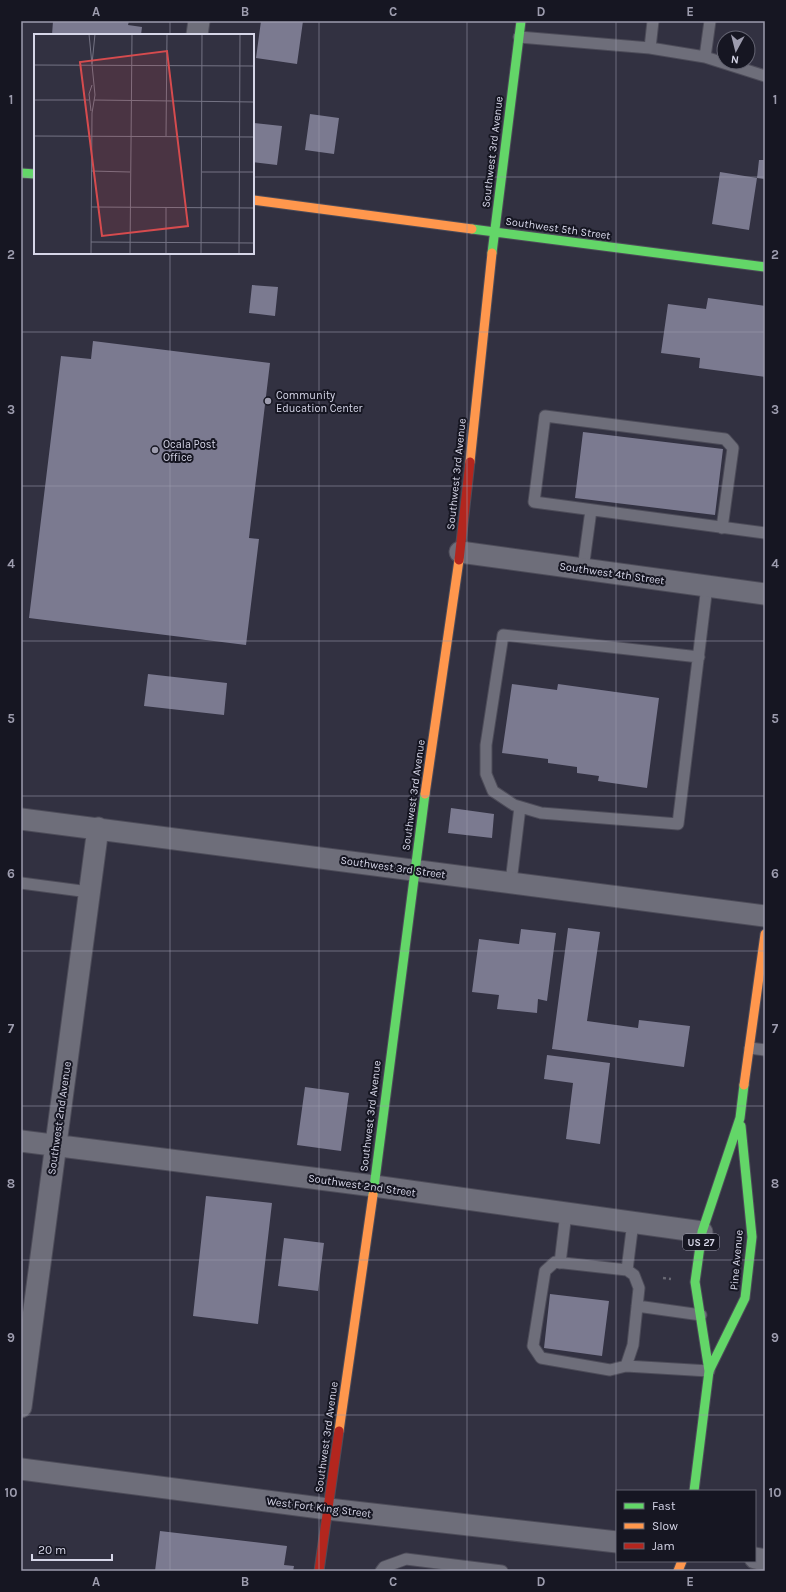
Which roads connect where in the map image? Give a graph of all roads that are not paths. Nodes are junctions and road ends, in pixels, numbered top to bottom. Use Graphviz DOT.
graph roads {
  1 [pos="199,21"];
  2 [pos="521,21"];
  3 [pos="653,21"];
  4 [pos="710,21"];
  5 [pos="197,34"];
  6 [pos="519,37"];
  7 [pos="650,48"];
  8 [pos="705,57"];
  9 [pos="765,76"];
  10 [pos="21,173"];
  11 [pos="34,174"];
  12 [pos="254,200"];
  13 [pos="494,232"];
  14 [pos="765,267"];
  15 [pos="591,510"];
  16 [pos="722,528"];
  17 [pos="765,533"];
  18 [pos="460,552"];
  19 [pos="583,569"];
  20 [pos="708,586"];
  21 [pos="765,594"];
  22 [pos="699,657"];
  23 [pos="520,807"];
  24 [pos="21,819"];
  25 [pos="98,828"];
  26 [pos="414,870"];
  27 [pos="511,882"];
  28 [pos="21,883"];
  29 [pos="89,892"];
  30 [pos="765,916"];
  31 [pos="765,934"];
  32 [pos="750,1048"];
  33 [pos="765,1050"];
  34 [pos="740,1118"];
  35 [pos="21,1141"];
  36 [pos="56,1145"];
  37 [pos="374,1186"];
  38 [pos="566,1213"];
  39 [pos="633,1222"];
  40 [pos="702,1232"];
  41 [pos="759,1238"];
  42 [pos="560,1263"];
  43 [pos="627,1270"];
  44 [pos="637,1306"];
  45 [pos="701,1315"];
  46 [pos="626,1366"];
  47 [pos="709,1371"];
  48 [pos="21,1407"];
  49 [pos="21,1469"];
  50 [pos="694,1490"];
  51 [pos="328,1509"];
  52 [pos="616,1542"];
  53 [pos="319,1571"];
  54 [pos="381,1571"];
  55 [pos="502,1571"];
  1 -- 5 [label="street"];
  2 -- 6 [label="main road, Southwest 3rd Avenue"];
  3 -- 7 [label="lane"];
  4 -- 8 [label="lane"];
  6 -- 7 [label="lane"];
  6 -- 13 [label="main road, Southwest 3rd Avenue"];
  7 -- 8 [label="lane"];
  8 -- 9 [label="lane"];
  10 -- 11 [label="main road"];
  12 -- 13 [label="main road, Southwest 5th Street"];
  13 -- 14 [label="main road, Southwest 5th Street"];
  13 -- 18 [label="main road, Southwest 3rd Avenue"];
  15 -- 16 [label="lane"];
  15 -- 16 [label="lane"];
  15 -- 19 [label="lane"];
  16 -- 17 [label="lane"];
  18 -- 19 [label="street, Southwest 4th Street"];
  18 -- 26 [label="main road, Southwest 3rd Avenue"];
  19 -- 20 [label="street, Southwest 4th Street"];
  20 -- 21 [label="street, Southwest 4th Street"];
  20 -- 22 [label="lane"];
  22 -- 23 [label="lane"];
  22 -- 23 [label="lane"];
  23 -- 27 [label="lane"];
  24 -- 25 [label="street, Southwest 3rd Street"];
  25 -- 26 [label="street, Southwest 3rd Street"];
  25 -- 29 [label="street, Southwest 2nd Avenue"];
  26 -- 27 [label="street, Southwest 3rd Street"];
  26 -- 37 [label="main road, Southwest 3rd Avenue"];
  27 -- 30 [label="street, Southwest 3rd Street"];
  28 -- 29 [label="lane"];
  29 -- 36 [label="street, Southwest 2nd Avenue"];
  31 -- 32 [label="main road, Pine Avenue / US 27"];
  32 -- 33 [label="lane"];
  32 -- 34 [label="main road, Pine Avenue / US 27"];
  34 -- 40 [label="main road, Pine Avenue / US 27"];
  34 -- 41 [label="main road, Pine Avenue / US 27"];
  35 -- 36 [label="street, Southwest 2nd Street"];
  36 -- 37 [label="street, Southwest 2nd Street"];
  36 -- 48 [label="street, Southwest 2nd Avenue"];
  37 -- 38 [label="street, Southwest 2nd Street"];
  37 -- 51 [label="main road, Southwest 3rd Avenue"];
  38 -- 39 [label="street, Southwest 2nd Street"];
  38 -- 42 [label="lane"];
  39 -- 40 [label="street, Southwest 2nd Street"];
  39 -- 43 [label="lane"];
  40 -- 45 [label="main road, Pine Avenue / US 27"];
  41 -- 47 [label="main road, Pine Avenue / US 27"];
  42 -- 43 [label="lane"];
  42 -- 46 [label="lane"];
  43 -- 44 [label="lane"];
  44 -- 45 [label="lane"];
  44 -- 46 [label="lane"];
  45 -- 47 [label="main road, Pine Avenue / US 27"];
  46 -- 47 [label="lane"];
  47 -- 50 [label="main road, Pine Avenue / US 27"];
  49 -- 51 [label="street, West Fort King Street"];
  51 -- 52 [label="street, West Fort King Street"];
  51 -- 53 [label="main road, Southwest 3rd Avenue"];
  54 -- 55 [label="lane"];
}
